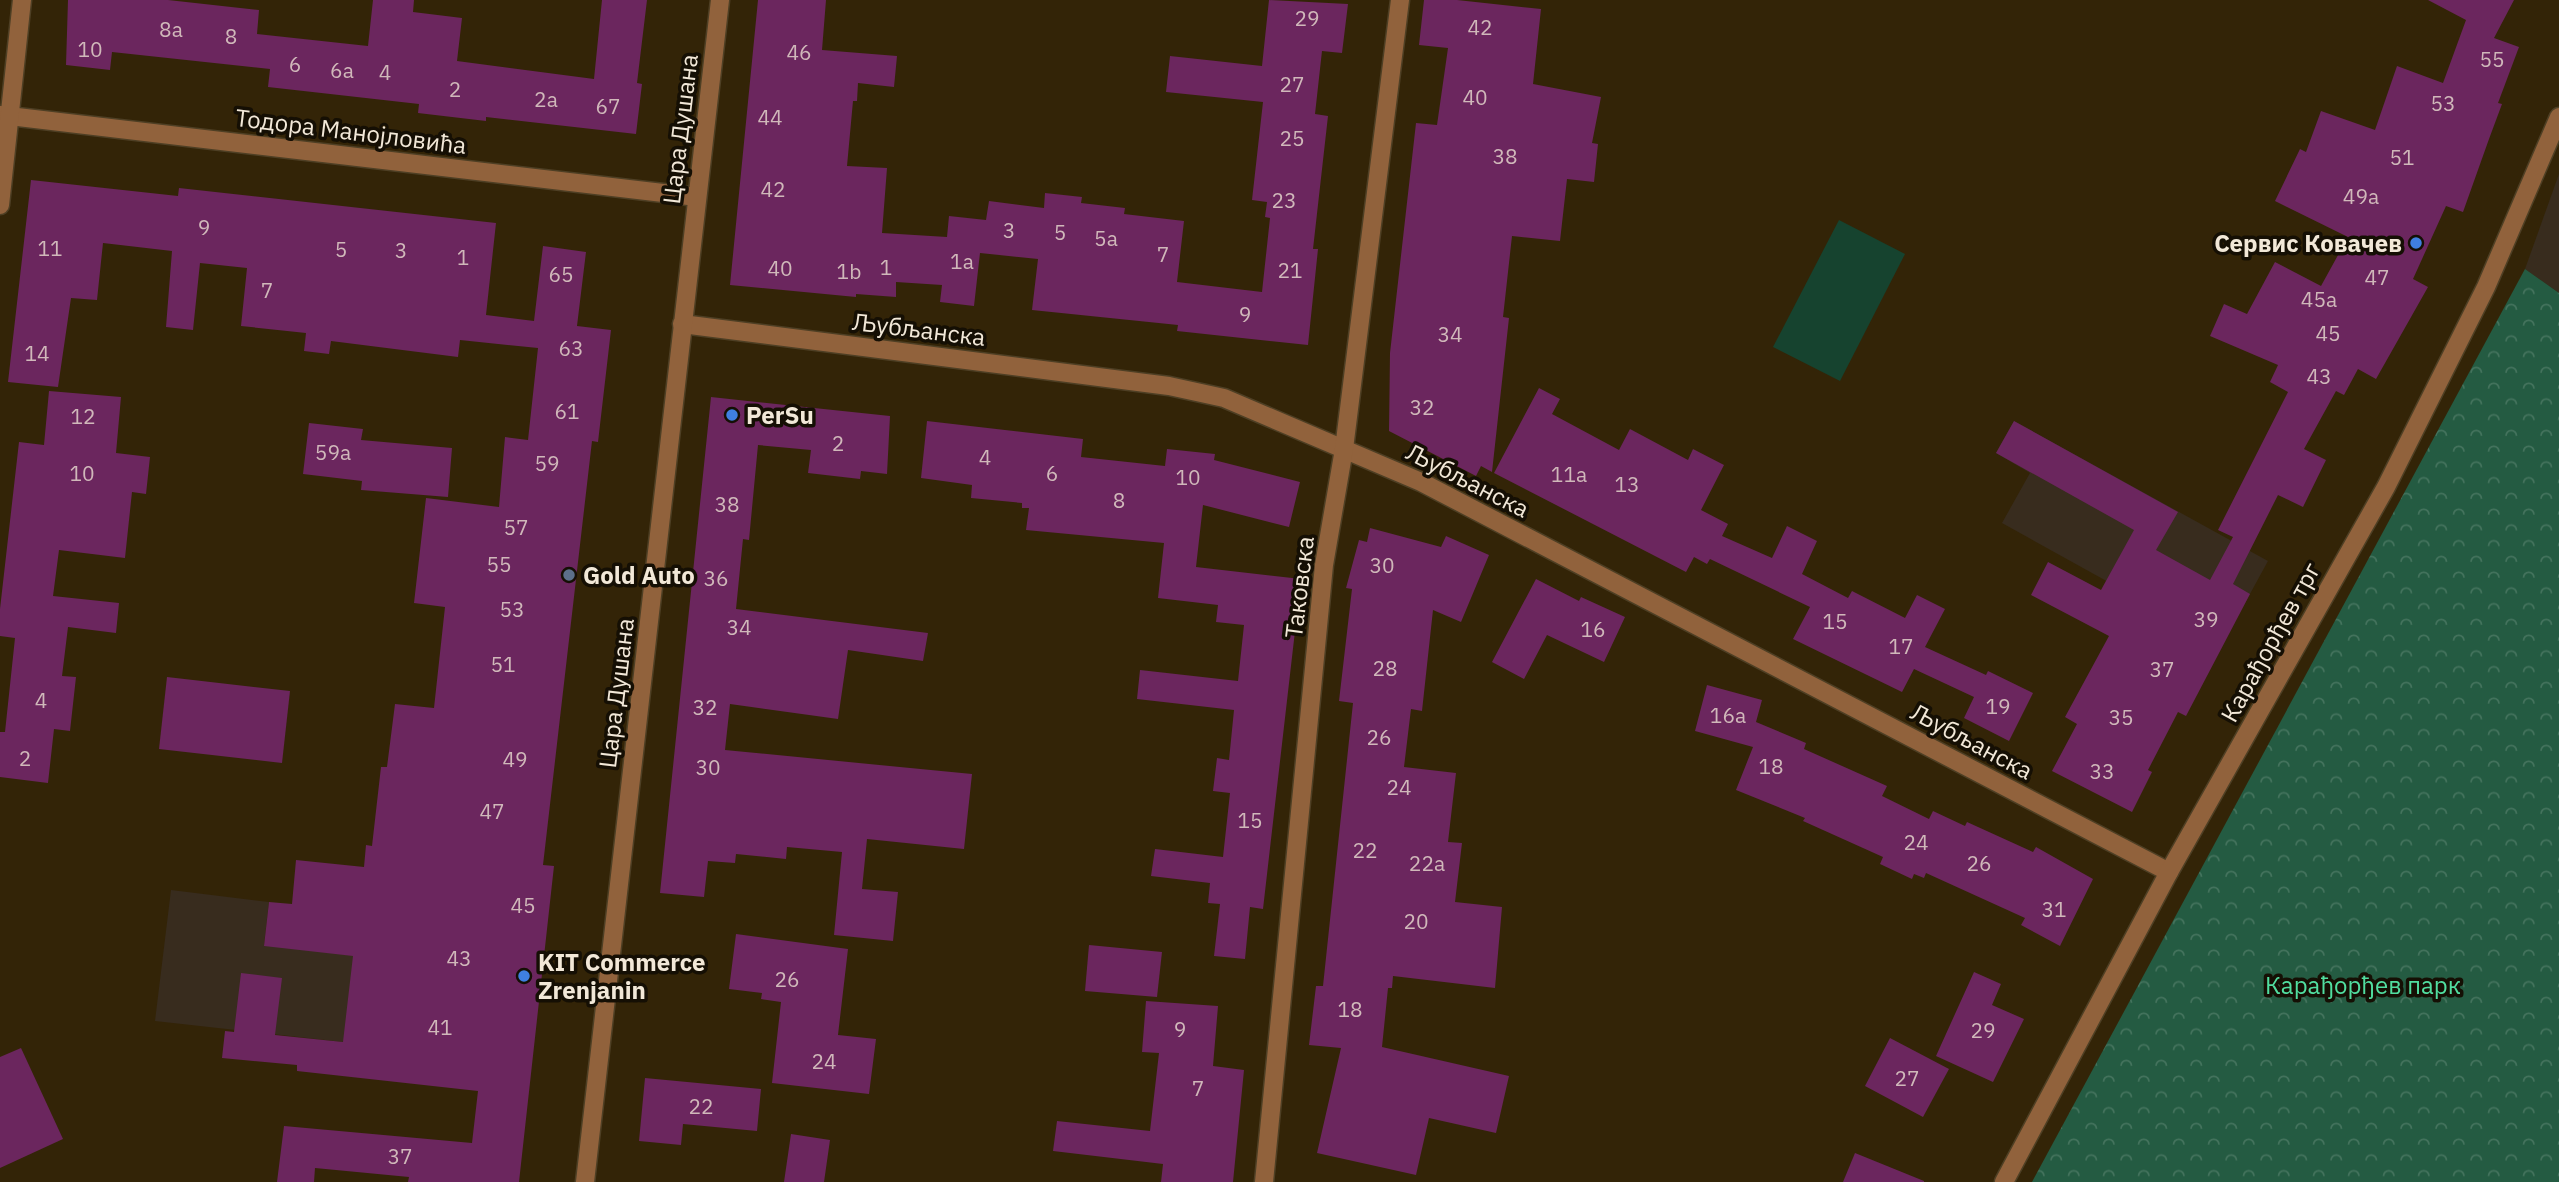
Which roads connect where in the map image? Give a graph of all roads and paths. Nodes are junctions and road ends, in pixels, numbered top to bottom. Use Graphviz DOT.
graph roads {
  1 [pos="22,0"];
  2 [pos="720,0"];
  3 [pos="1400,0"];
  4 [pos="5,115"];
  5 [pos="2559,117"];
  6 [pos="697,197"];
  7 [pos="0,205"];
  8 [pos="682,324"];
  9 [pos="1344,449"];
  10 [pos="2169,872"];
  11 [pos="584,1182"];
  12 [pos="1264,1182"];
  13 [pos="2004,1182"];
  1 -- 4 [label="street"];
  2 -- 6 [label="street, Цара Душана"];
  3 -- 9 [label="street, Таковска"];
  4 -- 6 [label="street, Тодора Манојловића"];
  4 -- 7 [label="street"];
  5 -- 10 [label="street, Карађорђев трг"];
  6 -- 8 [label="street, Цара Душана"];
  8 -- 9 [label="street, Љубљанска"];
  8 -- 11 [label="street, Цара Душана"];
  9 -- 10 [label="street, Љубљанска"];
  9 -- 12 [label="street, Таковска"];
  10 -- 13 [label="street, Карађорђев трг"];
}
